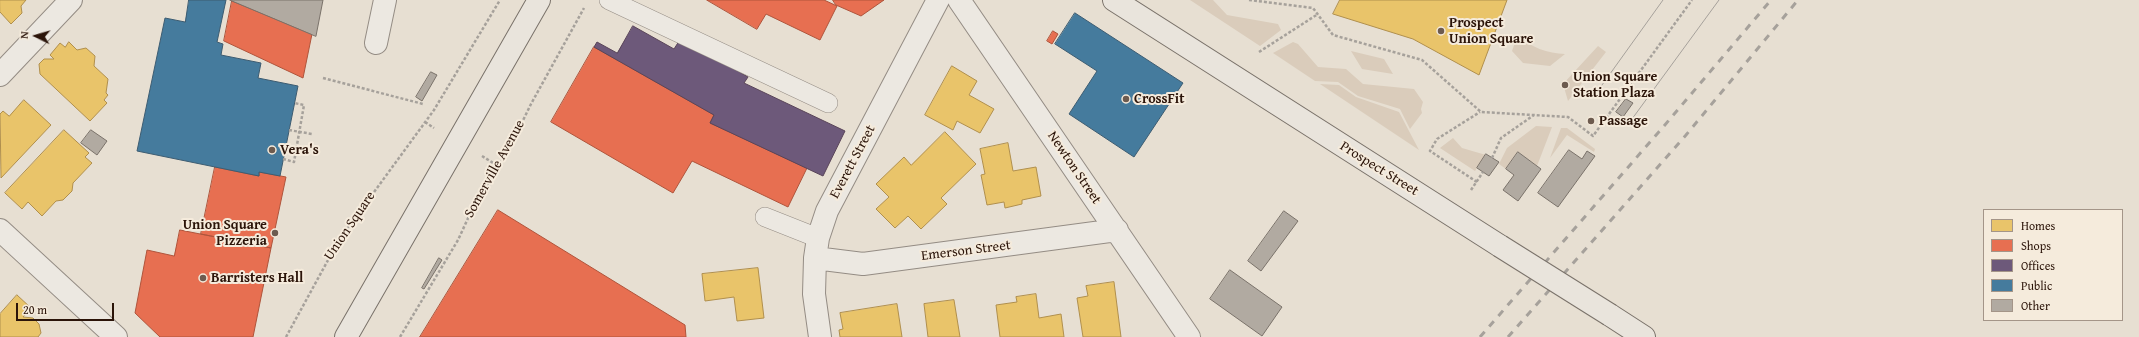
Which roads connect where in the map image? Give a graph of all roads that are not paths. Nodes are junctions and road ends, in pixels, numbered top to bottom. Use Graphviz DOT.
graph roads {
  1 [pos="71,0"];
  2 [pos="385,0"];
  3 [pos="539,0"];
  4 [pos="609,0"];
  5 [pos="938,0"];
  6 [pos="959,0"];
  7 [pos="1114,0"];
  8 [pos="376,42"];
  9 [pos="0,75"];
  10 [pos="828,103"];
  11 [pos="765,217"];
  12 [pos="0,230"];
  13 [pos="1116,230"];
  14 [pos="817,248"];
  15 [pos="116,337"];
  16 [pos="346,337"];
  17 [pos="820,337"];
  18 [pos="1189,337"];
  19 [pos="1644,337"];
  1 -- 9 [label="street"];
  2 -- 8 [label="street"];
  3 -- 16 [label="main road"];
  4 -- 10 [label="lane"];
  5 -- 14 [label="street, Everett Street"];
  6 -- 13 [label="street, Newton Street"];
  7 -- 19 [label="main road, Prospect Street, bridge"];
  11 -- 14 [label="lane"];
  12 -- 15 [label="street"];
  13 -- 14 [label="street, Emerson Street"];
  13 -- 18 [label="street, Newton Street"];
  14 -- 17 [label="street, Everett Street"];
}
